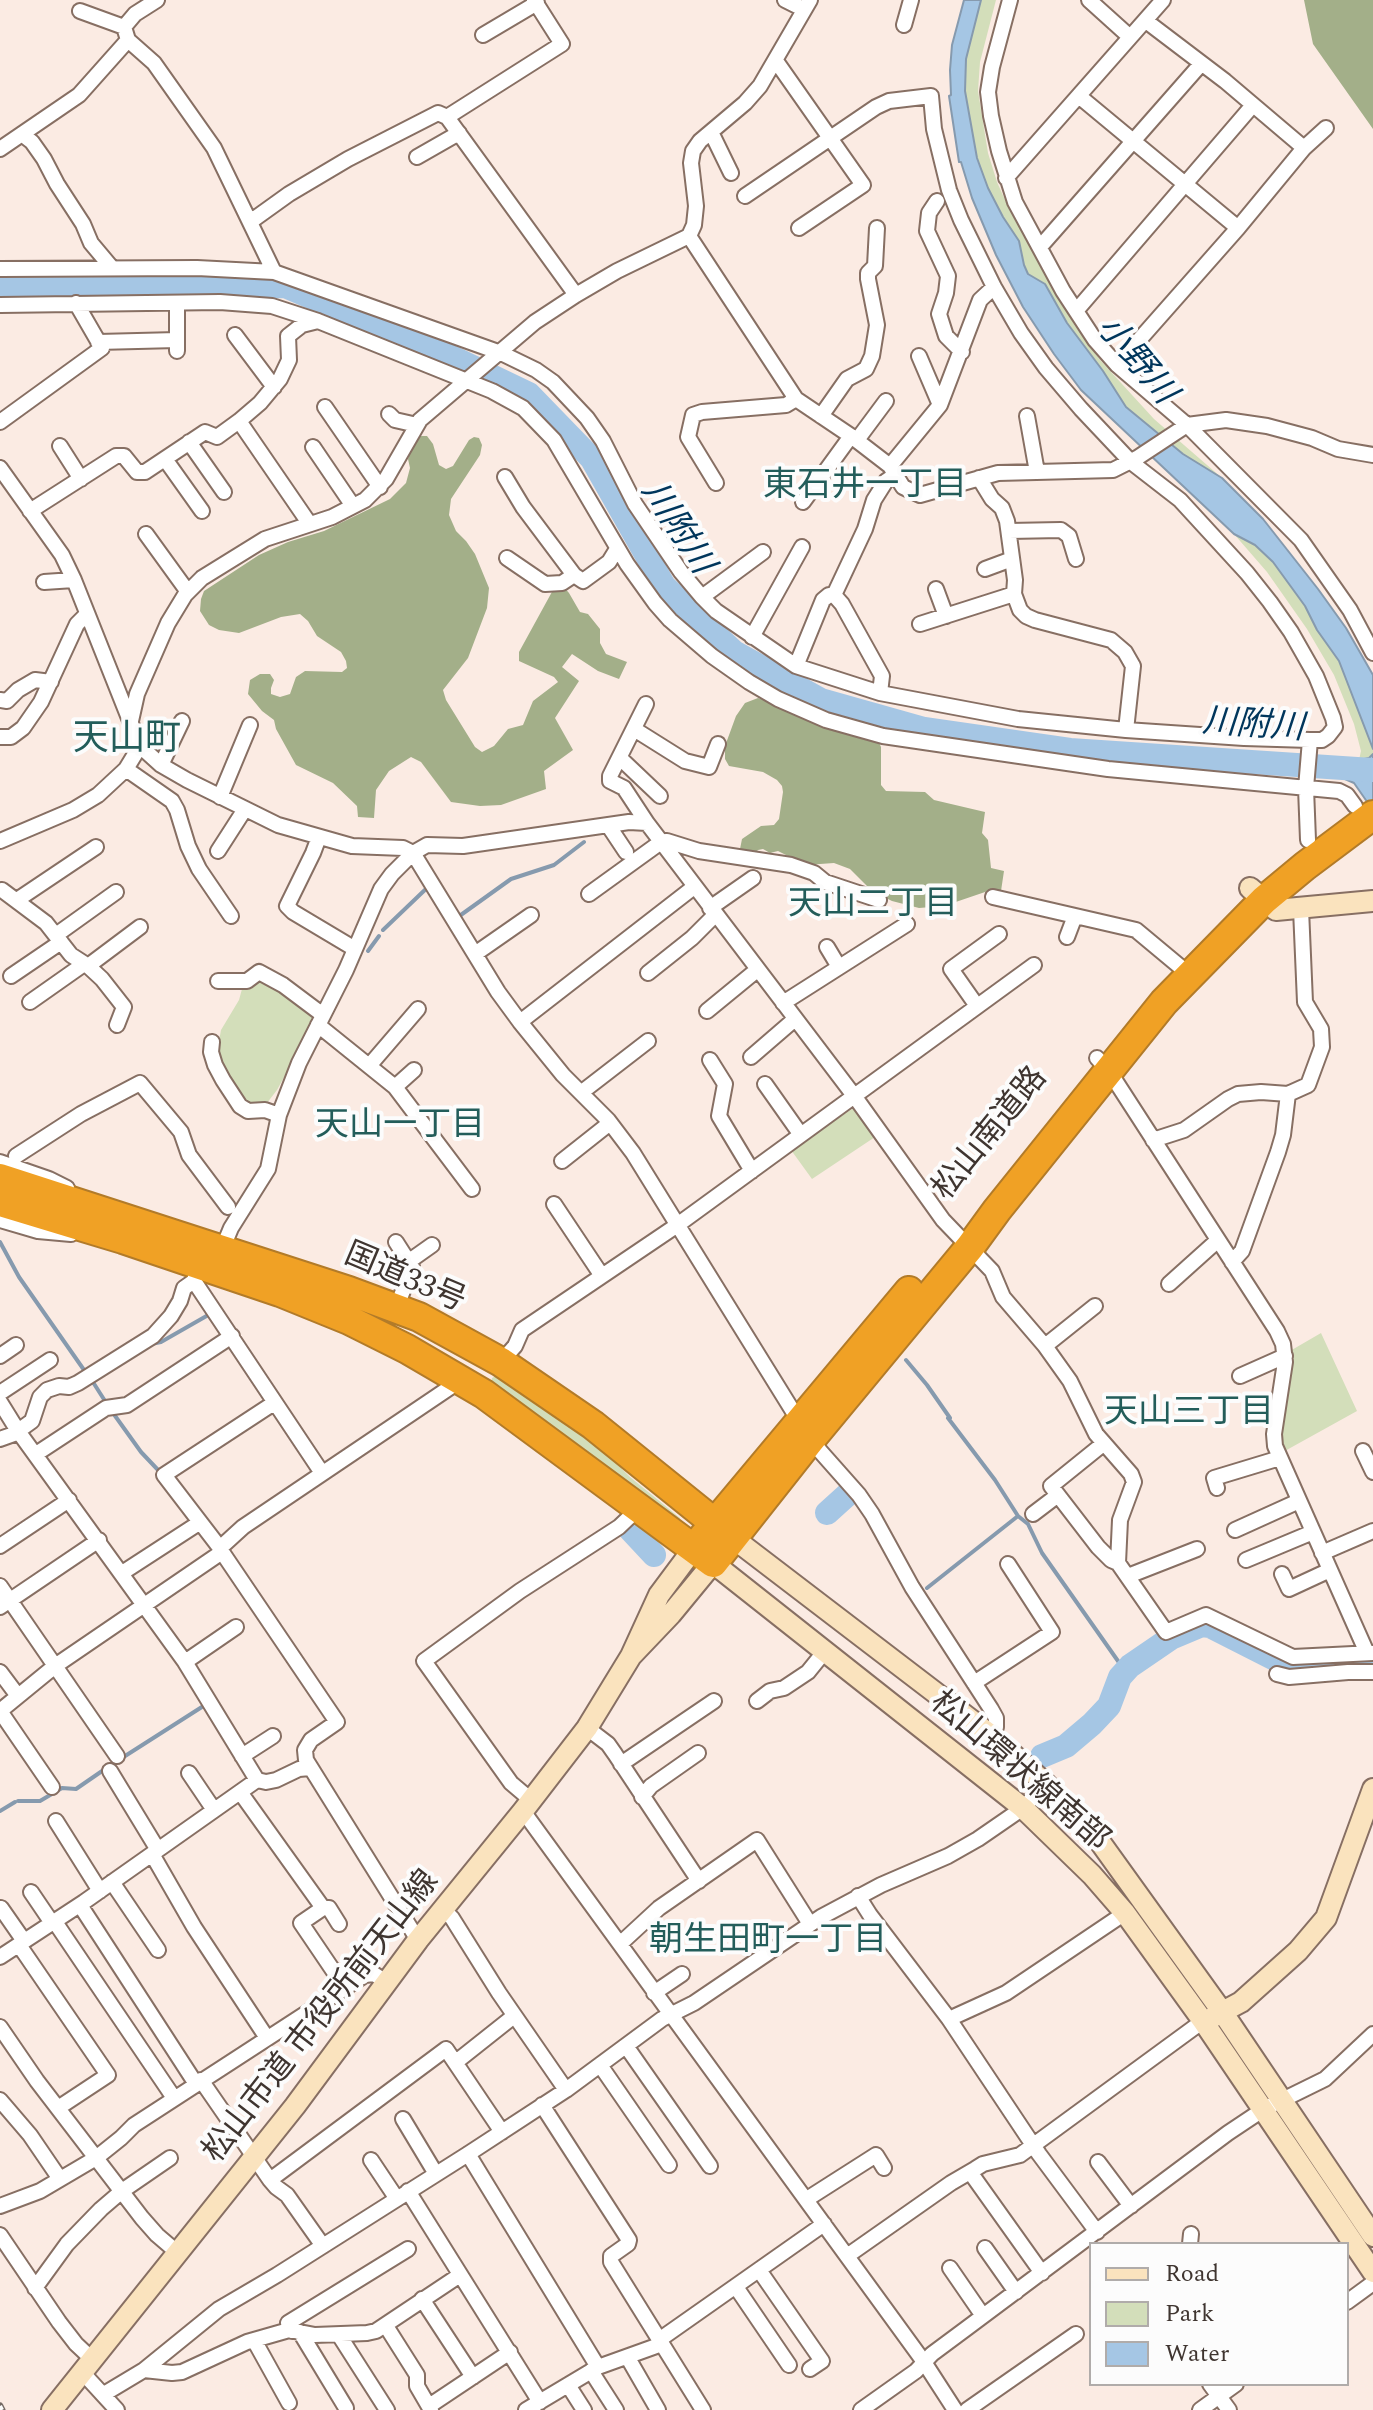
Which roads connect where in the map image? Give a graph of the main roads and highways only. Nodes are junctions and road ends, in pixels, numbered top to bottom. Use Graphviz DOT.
graph roads {
  1 [pos="1366,806"];
  2 [pos="1257,894"];
  3 [pos="8,1167"];
  4 [pos="0,1202"];
  5 [pos="48,1206"];
  6 [pos="207,1266"];
  7 [pos="723,1530"];
  8 [pos="704,1556"];
  1 -- 2 [label="highway, 松山南道路"];
  1 -- 2 [label="highway, 松山南道路"];
  2 -- 7 [label="highway, 松山南道路"];
  3 -- 5 [label="highway, 国道33号"];
  4 -- 5 [label="highway, 国道33号"];
  5 -- 6 [label="highway, 国道33号"];
  6 -- 7 [label="highway, 国道33号"];
  6 -- 8 [label="highway, 国道33号"];
  7 -- 8 [label="highway, 松山南道路"];
}
